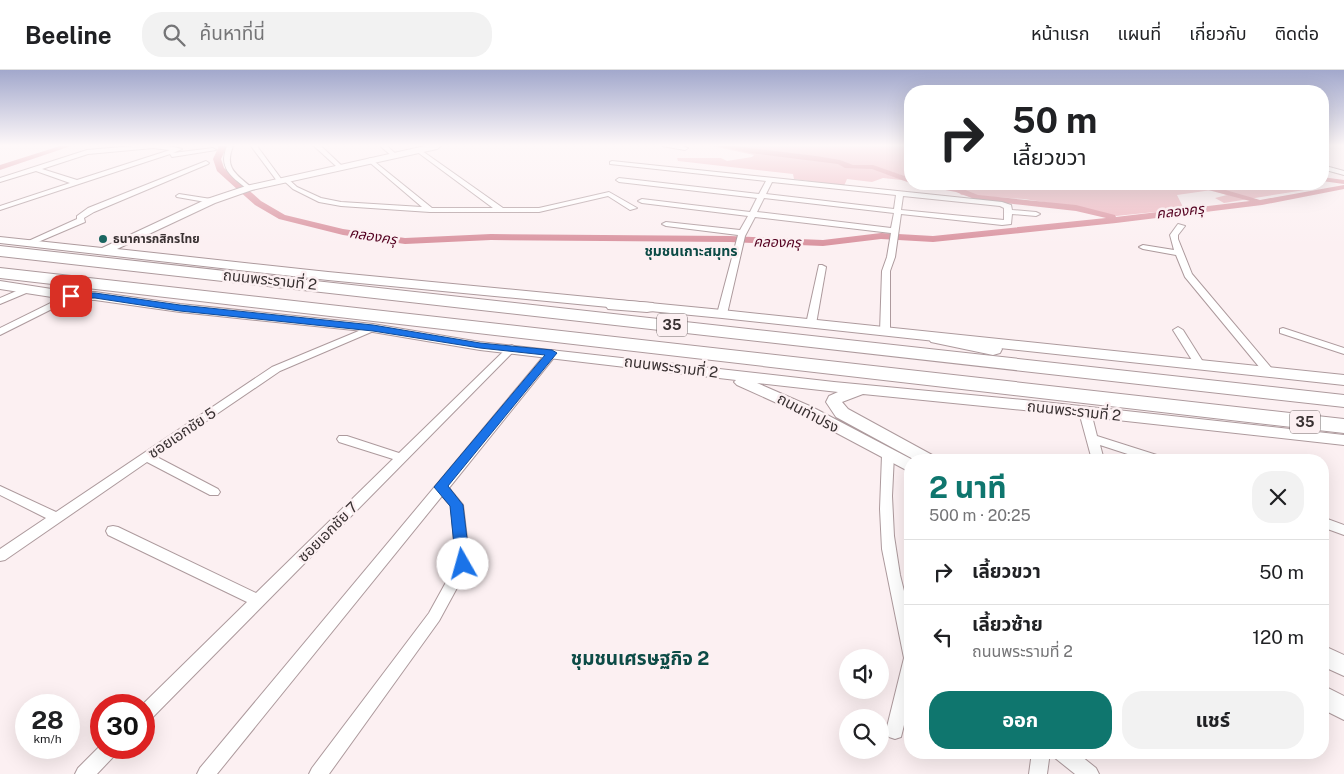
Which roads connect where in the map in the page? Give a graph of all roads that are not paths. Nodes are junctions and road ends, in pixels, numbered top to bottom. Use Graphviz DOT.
graph roads {
  1 [pos="66,179"];
  2 [pos="91,179"];
  3 [pos="167,179"];
  4 [pos="239,179"];
  5 [pos="282,179"];
  6 [pos="393,179"];
  7 [pos="458,179"];
  8 [pos="759,179"];
  9 [pos="619,180"];
  10 [pos="770,180"];
  11 [pos="78,183"];
  12 [pos="248,188"];
  13 [pos="900,193"];
  14 [pos="179,196"];
  15 [pos="762,196"];
  16 [pos="211,201"];
  17 [pos="642,201"];
  18 [pos="2,206"];
  19 [pos="633,208"];
  20 [pos="430,210"];
  21 [pos="502,210"];
  22 [pos="898,211"];
  23 [pos="1008,212"];
  24 [pos="753,214"];
  25 [pos="1036,214"];
  26 [pos="666,224"];
  27 [pos="1181,226"];
  28 [pos="893,234"];
  29 [pos="741,237"];
  30 [pos="0,240"];
  31 [pos="28,243"];
  32 [pos="1143,247"];
  33 [pos="0,251"];
  34 [pos="102,252"];
  35 [pos="1178,253"];
  36 [pos="822,267"];
  37 [pos="0,273"];
  38 [pos="0,281"];
  39 [pos="0,285"];
  40 [pos="28,289"];
  41 [pos="367,291"];
  42 [pos="71,296"];
  43 [pos="95,296"];
  44 [pos="0,301"];
  45 [pos="646,307"];
  46 [pos="722,314"];
  47 [pos="811,324"];
  48 [pos="373,328"];
  49 [pos="1178,330"];
  50 [pos="1282,331"];
  51 [pos="0,332"];
  52 [pos="885,332"];
  53 [pos="937,338"];
  54 [pos="512,348"];
  55 [pos="1344,350"];
  56 [pos="552,353"];
  57 [pos="1200,364"];
  58 [pos="702,371"];
  59 [pos="1269,372"];
  60 [pos="1344,380"];
  61 [pos="1233,389"];
  62 [pos="871,391"];
  63 [pos="1344,401"];
  64 [pos="1044,407"];
  65 [pos="1085,412"];
  66 [pos="1220,412"];
  67 [pos="1344,426"];
  68 [pos="1092,438"];
  69 [pos="343,439"];
  70 [pos="1344,440"];
  71 [pos="917,454"];
  72 [pos="1096,454"];
  73 [pos="1141,454"];
  74 [pos="888,455"];
  75 [pos="146,457"];
  76 [pos="403,458"];
  77 [pos="904,463"];
  78 [pos="441,487"];
  79 [pos="0,490"];
  80 [pos="214,492"];
  81 [pos="57,518"];
  82 [pos="1329,525"];
  83 [pos="1344,530"];
  84 [pos="113,531"];
  85 [pos="0,556"];
  86 [pos="258,601"];
  87 [pos="904,617"];
  88 [pos="1329,658"];
  89 [pos="1344,666"];
  90 [pos="904,690"];
  91 [pos="1329,700"];
  92 [pos="155,703"];
  93 [pos="1344,708"];
  94 [pos="895,731"];
  95 [pos="99,759"];
  96 [pos="1041,759"];
  97 [pos="1070,759"];
  98 [pos="84,774"];
  99 [pos="206,774"];
  100 [pos="318,774"];
  101 [pos="1038,774"];
  102 [pos="1090,774"];
  1 -- 11 [label="street"];
  2 -- 11 [label="street"];
  3 -- 31 [label="street"];
  4 -- 12 [label="street"];
  5 -- 12 [label="main road"];
  5 -- 20 [label="street"];
  6 -- 20 [label="street"];
  7 -- 21 [label="street"];
  8 -- 10 [label="street"];
  9 -- 15 [label="street"];
  10 -- 13 [label="street"];
  10 -- 15 [label="street"];
  11 -- 18 [label="street"];
  12 -- 16 [label="main road"];
  13 -- 22 [label="street"];
  13 -- 23 [label="street"];
  14 -- 16 [label="street"];
  15 -- 22 [label="street"];
  15 -- 24 [label="street"];
  16 -- 34 [label="main road"];
  17 -- 24 [label="street"];
  19 -- 21 [label="street"];
  20 -- 21 [label="street"];
  22 -- 23 [label="street"];
  22 -- 28 [label="street"];
  23 -- 25 [label="street"];
  24 -- 28 [label="street"];
  24 -- 29 [label="street"];
  26 -- 29 [label="street"];
  27 -- 35 [label="street"];
  28 -- 52 [label="street"];
  29 -- 46 [label="street"];
  30 -- 31 [label="main road, ถนนพระรามที่ 2 / 35"];
  31 -- 34 [label="main road, ถนนพระรามที่ 2 / 35"];
  32 -- 35 [label="street"];
  33 -- 41 [label="highway, ถนนพระรามที่ 2 / 35"];
  34 -- 45 [label="main road, ถนนพระรามที่ 2 / 35"];
  35 -- 59 [label="street"];
  36 -- 47 [label="street"];
  37 -- 66 [label="highway, ถนนพระรามที่ 2 / 35"];
  38 -- 43 [label="highway"];
  39 -- 40 [label="main road, ถนนพระรามที่ 2 / 35"];
  40 -- 42 [label="main road, ถนนพระรามที่ 2 / 35"];
  40 -- 44 [label="street"];
  41 -- 45 [label="highway"];
  41 -- 61 [label="highway, ถนนพระรามที่ 2 / 35"];
  42 -- 43 [label="main road, ถนนพระรามที่ 2 / 35"];
  42 -- 51 [label="street"];
  43 -- 48 [label="main road, ถนนพระรามที่ 2 / 35"];
  45 -- 46 [label="main road, ถนนพระรามที่ 2 / 35"];
  46 -- 47 [label="main road, ถนนพระรามที่ 2 / 35"];
  47 -- 52 [label="main road, ถนนพระรามที่ 2 / 35"];
  48 -- 54 [label="main road, ถนนพระรามที่ 2 / 35"];
  48 -- 75 [label="street, ซอยเอกชัย 5"];
  49 -- 57 [label="street"];
  50 -- 55 [label="street"];
  52 -- 53 [label="main road, ถนนพระรามที่ 2 / 35"];
  53 -- 57 [label="main road, ถนนพระรามที่ 2 / 35"];
  53 -- 61 [label="highway"];
  54 -- 56 [label="main road, ถนนพระรามที่ 2 / 35"];
  54 -- 76 [label="street, ซอยเอกชัย 7"];
  56 -- 58 [label="main road, ถนนพระรามที่ 2 / 35"];
  56 -- 78 [label="street"];
  57 -- 59 [label="main road, ถนนพระรามที่ 2 / 35"];
  58 -- 62 [label="main road, ถนนพระรามที่ 2 / 35"];
  58 -- 74 [label="main road, ถนนท่าปรง"];
  59 -- 60 [label="main road, ถนนพระรามที่ 2 / 35"];
  61 -- 63 [label="highway, ถนนพระรามที่ 2 / 35"];
  62 -- 64 [label="main road, ถนนพระรามที่ 2 / 35"];
  62 -- 71 [label="main road, ถนนท่าปรง"];
  64 -- 65 [label="main road, ถนนพระรามที่ 2 / 35"];
  64 -- 66 [label="highway"];
  65 -- 68 [label="street"];
  65 -- 70 [label="main road, ถนนพระรามที่ 2 / 35"];
  66 -- 67 [label="highway, ถนนพระรามที่ 2 / 35"];
  68 -- 72 [label="street"];
  68 -- 73 [label="street"];
  69 -- 76 [label="street"];
  74 -- 77 [label="main road, ถนนท่าปรง"];
  74 -- 87 [label="street"];
  75 -- 80 [label="street"];
  75 -- 81 [label="street, ซอยเอกชัย 5"];
  76 -- 86 [label="street, ซอยเอกชัย 7"];
  78 -- 99 [label="street"];
  78 -- 100 [label="street"];
  79 -- 81 [label="street"];
  81 -- 85 [label="street, ซอยเอกชัย 5"];
  82 -- 83 [label="street"];
  84 -- 86 [label="street"];
  86 -- 92 [label="street, ซอยเอกชัย 7"];
  88 -- 89 [label="main road"];
  90 -- 94 [label="street"];
  91 -- 93 [label="main road"];
  95 -- 98 [label="street"];
  96 -- 101 [label="street"];
  97 -- 102 [label="street"];
}
